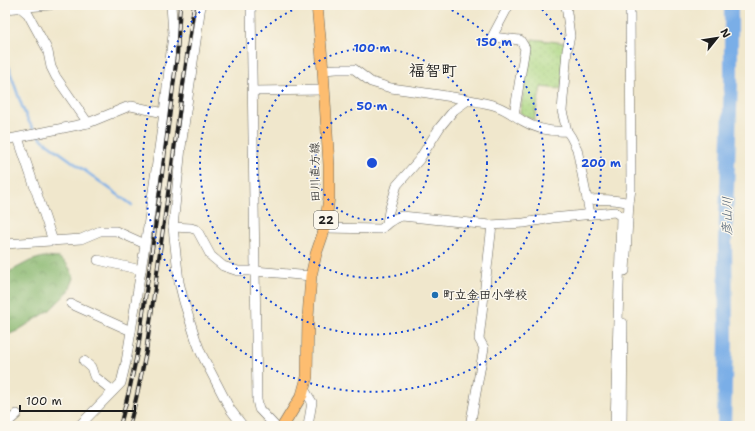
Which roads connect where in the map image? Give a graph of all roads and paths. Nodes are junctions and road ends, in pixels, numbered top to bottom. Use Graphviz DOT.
graph roads {
  1 [pos="50,5"];
  2 [pos="171,5"];
  3 [pos="201,5"];
  4 [pos="251,5"];
  5 [pos="317,5"];
  6 [pos="509,5"];
  7 [pos="566,5"];
  8 [pos="630,5"];
  9 [pos="21,6"];
  10 [pos="5,9"];
  11 [pos="323,70"];
  12 [pos="324,90"];
  13 [pos="253,91"];
  14 [pos="468,100"];
  15 [pos="164,113"];
  16 [pos="514,115"];
  17 [pos="88,123"];
  18 [pos="566,132"];
  19 [pos="18,138"];
  20 [pos="5,140"];
  21 [pos="587,200"];
  22 [pos="629,203"];
  23 [pos="590,214"];
  24 [pos="387,223"];
  25 [pos="492,225"];
  26 [pos="173,227"];
  27 [pos="325,228"];
  28 [pos="54,241"];
  29 [pos="5,244"];
  30 [pos="145,244"];
  31 [pos="98,260"];
  32 [pos="141,270"];
  33 [pos="255,271"];
  34 [pos="311,276"];
  35 [pos="71,304"];
  36 [pos="131,331"];
  37 [pos="84,360"];
  38 [pos="304,390"];
  39 [pos="113,391"];
  40 [pos="619,393"];
  41 [pos="17,414"];
  42 [pos="5,425"];
  43 [pos="78,426"];
  44 [pos="243,426"];
  45 [pos="275,426"];
  46 [pos="282,426"];
  47 [pos="308,426"];
  48 [pos="470,426"];
  49 [pos="615,426"];
  50 [pos="622,426"];
  1 -- 9 [label="street"];
  2 -- 15 [label="street"];
  3 -- 26 [label="street"];
  4 -- 13 [label="street"];
  5 -- 11 [label="main road, 田川直方線 / 22"];
  6 -- 16 [label="street"];
  7 -- 18 [label="street"];
  8 -- 22 [label="street"];
  9 -- 10 [label="street"];
  9 -- 17 [label="street"];
  11 -- 12 [label="main road, 田川直方線 / 22"];
  11 -- 14 [label="street"];
  12 -- 13 [label="street"];
  12 -- 27 [label="main road, 田川直方線 / 22"];
  13 -- 33 [label="street"];
  14 -- 16 [label="street"];
  14 -- 24 [label="street"];
  15 -- 17 [label="street"];
  15 -- 30 [label="street"];
  16 -- 18 [label="street"];
  17 -- 19 [label="street"];
  18 -- 21 [label="street"];
  19 -- 20 [label="street"];
  19 -- 28 [label="street"];
  21 -- 22 [label="street"];
  21 -- 23 [label="street"];
  22 -- 40 [label="street"];
  23 -- 25 [label="street"];
  23 -- 40 [label="street"];
  24 -- 25 [label="street"];
  24 -- 27 [label="street"];
  25 -- 48 [label="street"];
  26 -- 33 [label="street"];
  26 -- 44 [label="street"];
  27 -- 34 [label="main road, 田川直方線 / 22"];
  28 -- 29 [label="street"];
  28 -- 30 [label="street"];
  30 -- 32 [label="street"];
  31 -- 32 [label="street"];
  32 -- 36 [label="street"];
  33 -- 34 [label="street"];
  33 -- 45 [label="street"];
  34 -- 38 [label="main road, 田川直方線 / 22"];
  35 -- 36 [label="street"];
  36 -- 39 [label="street"];
  37 -- 39 [label="street"];
  38 -- 46 [label="main road, 田川直方線 / 22"];
  38 -- 47 [label="street"];
  39 -- 43 [label="street"];
  40 -- 49 [label="street"];
  40 -- 50 [label="street"];
  41 -- 42 [label="street"];
}
